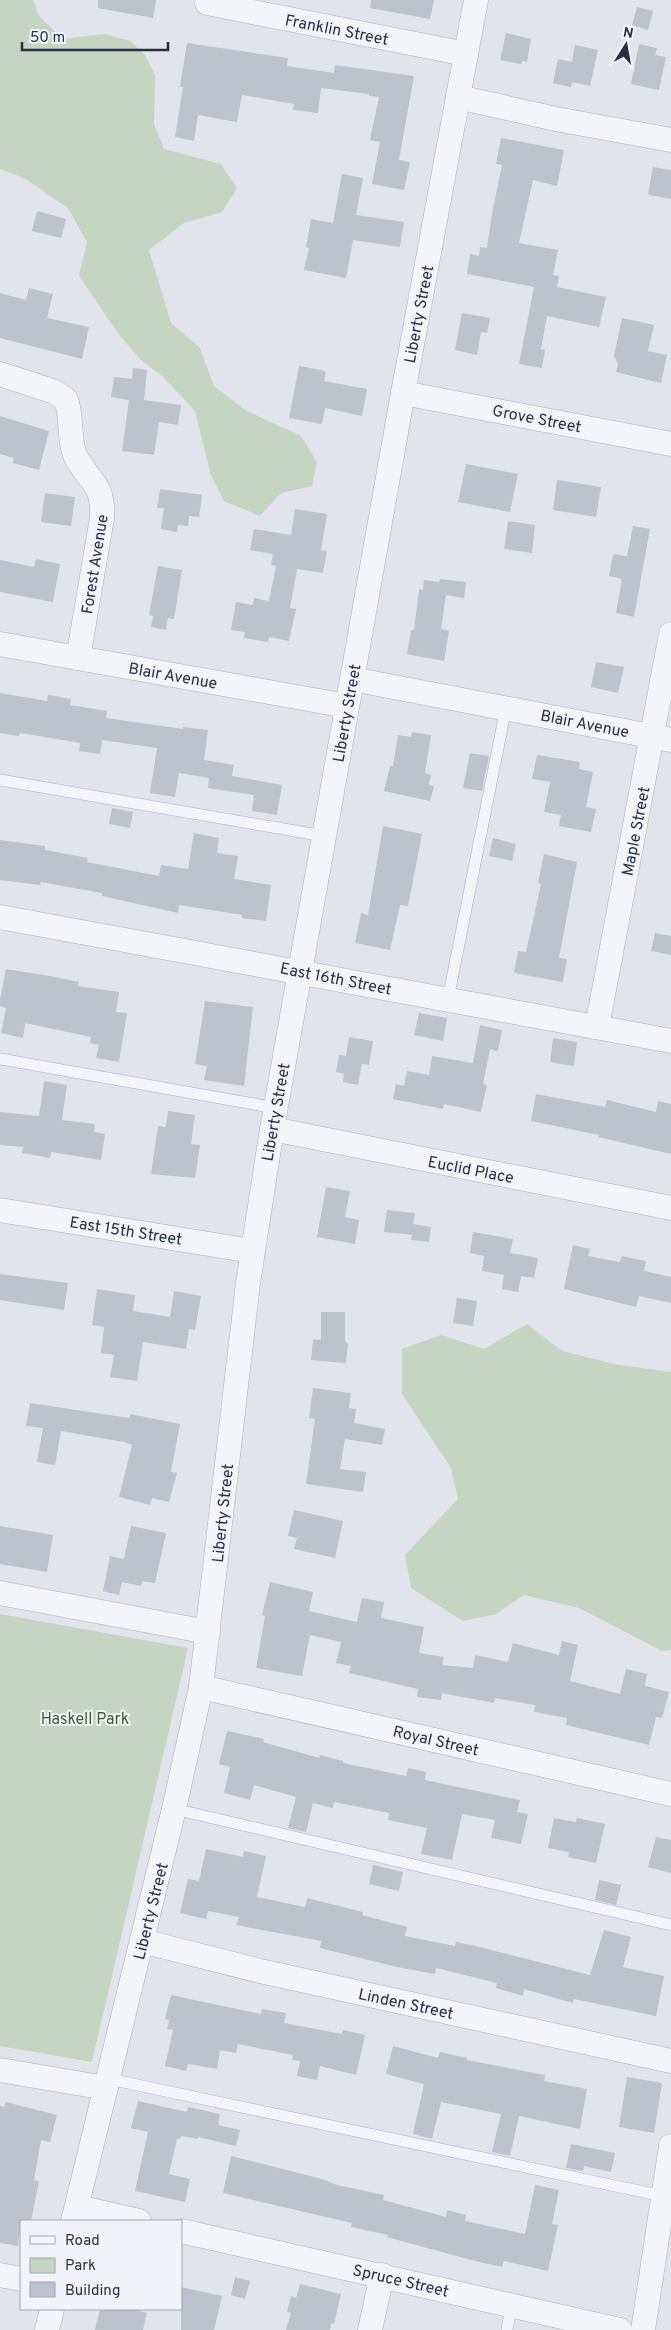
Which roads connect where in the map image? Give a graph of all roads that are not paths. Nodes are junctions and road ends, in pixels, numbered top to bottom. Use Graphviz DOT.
graph roads {
  1 [pos="476,0"];
  2 [pos="208,2"];
  3 [pos="466,54"];
  4 [pos="458,97"];
  5 [pos="671,140"];
  6 [pos="0,374"];
  7 [pos="403,393"];
  8 [pos="671,444"];
  9 [pos="671,634"];
  10 [pos="0,644"];
  11 [pos="78,658"];
  12 [pos="352,679"];
  13 [pos="347,706"];
  14 [pos="506,708"];
  15 [pos="662,738"];
  16 [pos="0,780"];
  17 [pos="324,836"];
  18 [pos="0,917"];
  19 [pos="300,971"];
  20 [pos="448,999"];
  21 [pos="597,1027"];
  22 [pos="671,1041"];
  23 [pos="0,1059"];
  24 [pos="274,1118"];
  25 [pos="671,1208"];
  26 [pos="0,1210"];
  27 [pos="252,1251"];
  28 [pos="0,1593"];
  29 [pos="208,1632"];
  30 [pos="200,1687"];
  31 [pos="671,1794"];
  32 [pos="174,1809"];
  33 [pos="671,1925"];
  34 [pos="142,1941"];
  35 [pos="671,2061"];
  36 [pos="0,2070"];
  37 [pos="108,2084"];
  38 [pos="671,2146"];
  39 [pos="663,2196"];
  40 [pos="75,2214"];
  41 [pos="130,2220"];
  42 [pos="182,2231"];
  43 [pos="0,2275"];
  44 [pos="382,2275"];
  45 [pos="20,2279"];
  46 [pos="511,2305"];
  47 [pos="52,2310"];
  48 [pos="46,2330"];
  49 [pos="370,2330"];
  50 [pos="507,2330"];
  51 [pos="620,2330"];
  52 [pos="643,2330"];
  1 -- 3 [label="street, Liberty Street"];
  2 -- 3 [label="street, Franklin Street"];
  3 -- 4 [label="street, Liberty Street"];
  4 -- 5 [label="street"];
  4 -- 7 [label="street, Liberty Street"];
  6 -- 11 [label="street, Forest Avenue"];
  7 -- 8 [label="street, Grove Street"];
  7 -- 12 [label="street, Liberty Street"];
  9 -- 15 [label="street, Maple Street"];
  10 -- 11 [label="street, Blair Avenue"];
  11 -- 13 [label="street, Blair Avenue"];
  12 -- 13 [label="street, Liberty Street"];
  12 -- 14 [label="street, Blair Avenue"];
  13 -- 17 [label="street, Liberty Street"];
  14 -- 15 [label="street, Blair Avenue"];
  14 -- 20 [label="lane"];
  15 -- 21 [label="street, Maple Street"];
  16 -- 17 [label="lane"];
  17 -- 19 [label="street, Liberty Street"];
  18 -- 19 [label="street, East 16th Street"];
  19 -- 20 [label="street, East 16th Street"];
  19 -- 24 [label="street, Liberty Street"];
  20 -- 21 [label="street, East 16th Street"];
  21 -- 22 [label="street, East 16th Street"];
  23 -- 24 [label="lane"];
  24 -- 25 [label="street, Euclid Place"];
  24 -- 27 [label="street, Liberty Street"];
  26 -- 27 [label="street, East 15th Street"];
  27 -- 29 [label="street, Liberty Street"];
  28 -- 29 [label="street"];
  29 -- 30 [label="street, Liberty Street"];
  30 -- 31 [label="street, Royal Street"];
  30 -- 32 [label="street, Liberty Street"];
  32 -- 33 [label="lane"];
  32 -- 34 [label="street, Liberty Street"];
  34 -- 35 [label="street, Linden Street"];
  34 -- 37 [label="street, Liberty Street"];
  36 -- 37 [label="street"];
  37 -- 39 [label="lane"];
  37 -- 40 [label="street, Liberty Street"];
  38 -- 39 [label="street"];
  39 -- 52 [label="street"];
  40 -- 41 [label="street"];
  42 -- 44 [label="street, Spruce Street"];
  43 -- 45 [label="street"];
  44 -- 46 [label="street, Spruce Street"];
  44 -- 49 [label="street"];
  46 -- 50 [label="lane"];
  46 -- 51 [label="street, Spruce Street"];
  47 -- 48 [label="street"];
}
